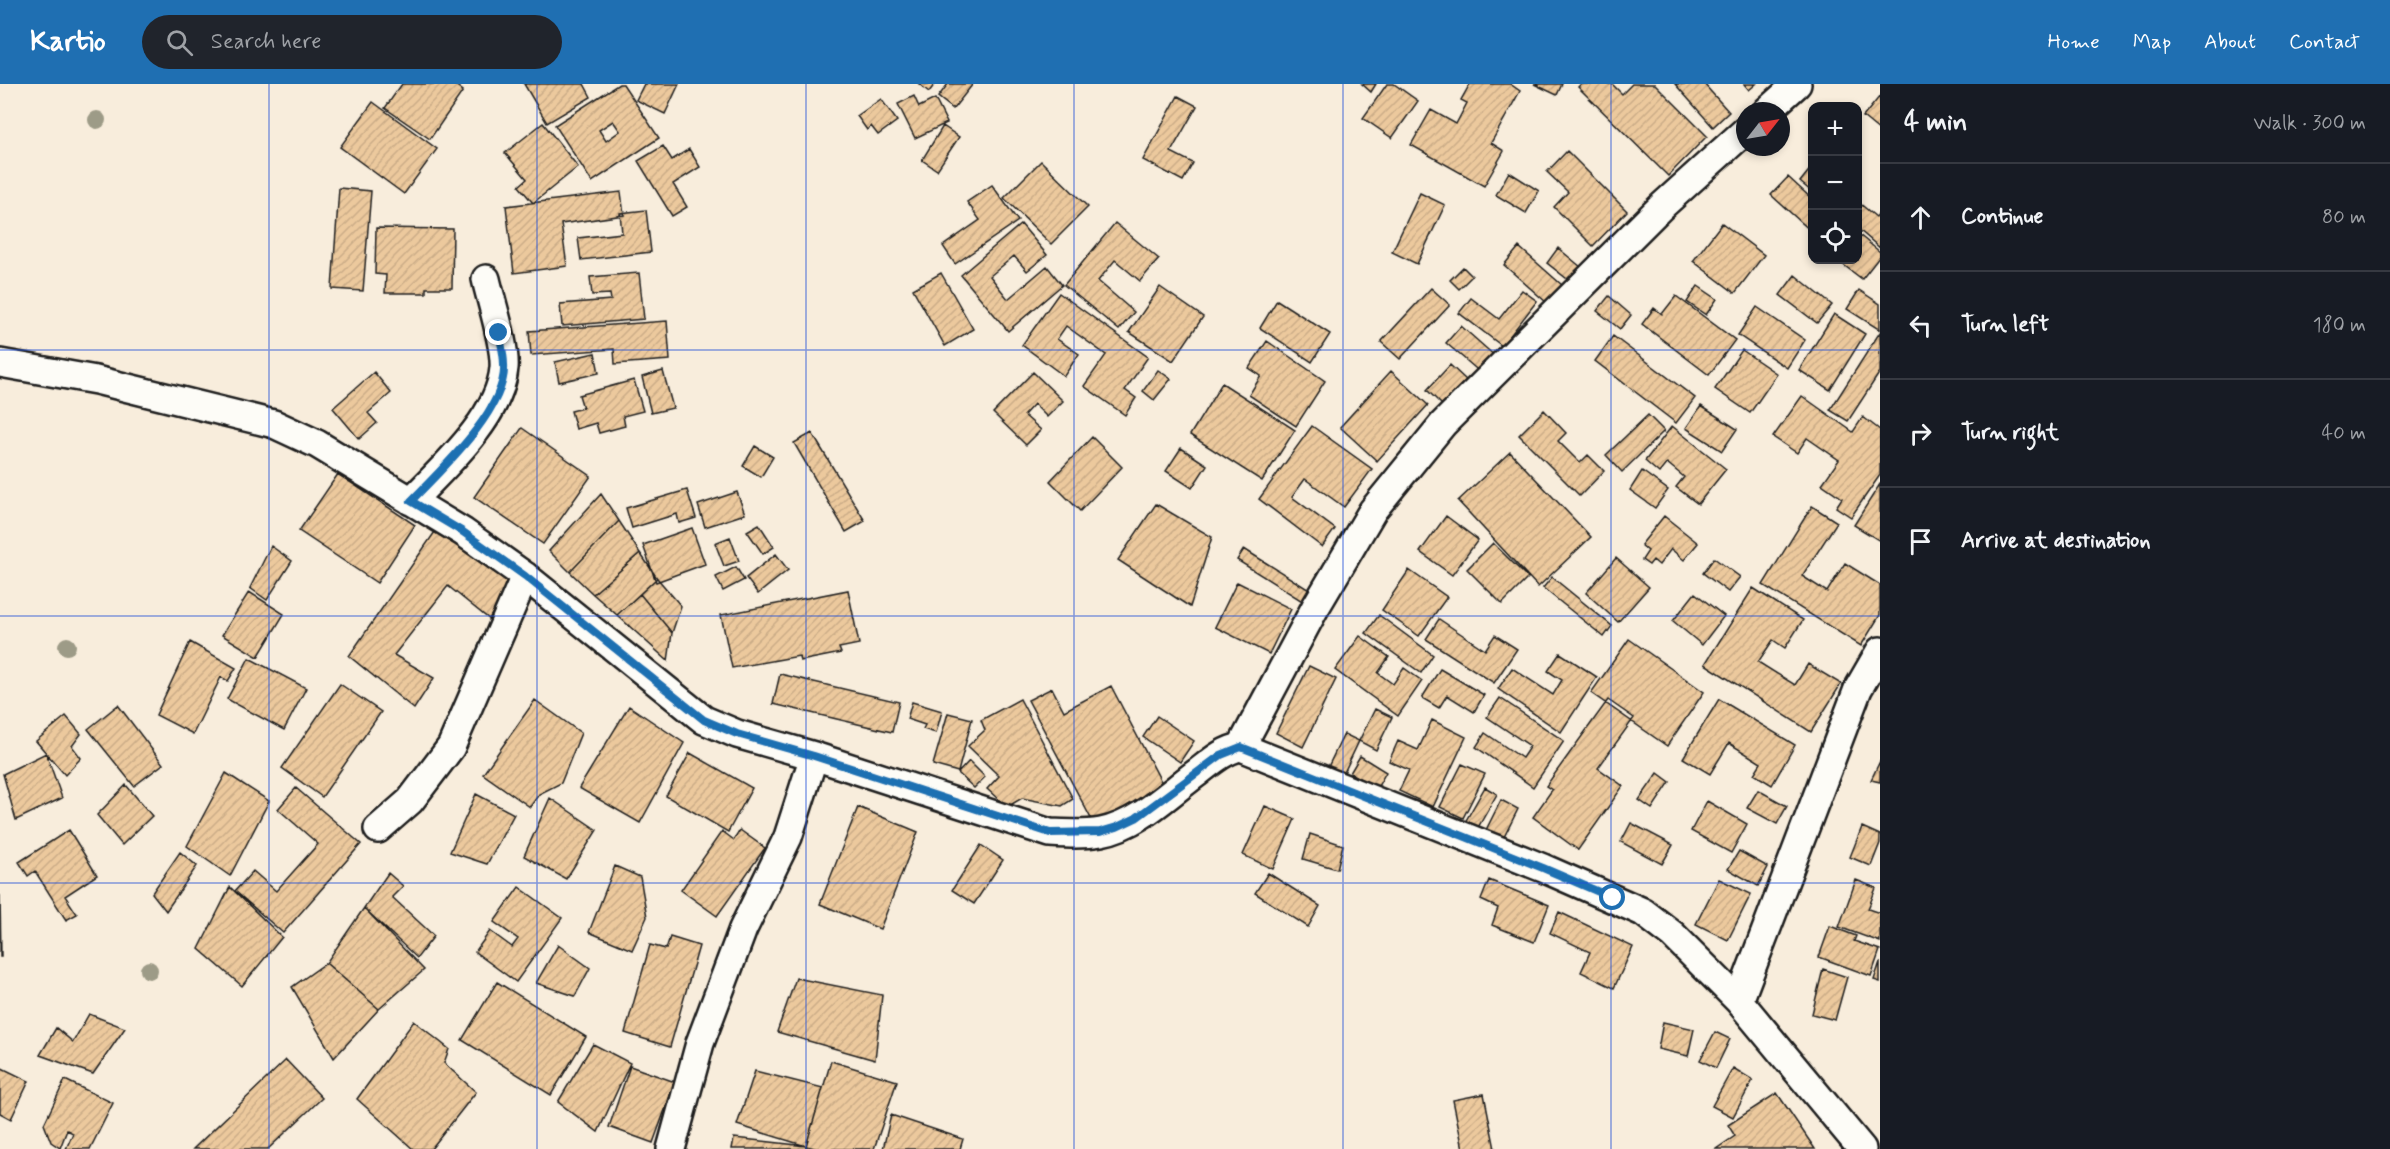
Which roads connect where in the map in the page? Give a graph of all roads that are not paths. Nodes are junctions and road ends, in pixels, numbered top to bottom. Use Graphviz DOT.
graph roads {
  1 [pos="1797,84"];
  2 [pos="1777,102"];
  3 [pos="1736,139"];
  4 [pos="486,279"];
  5 [pos="0,363"];
  6 [pos="411,501"];
  7 [pos="525,576"];
  8 [pos="1880,651"];
  9 [pos="1241,747"];
  10 [pos="814,756"];
  11 [pos="378,829"];
  12 [pos="1739,1001"];
  13 [pos="671,1149"];
  14 [pos="1862,1149"];
  1 -- 2 [label="street"];
  3 -- 9 [label="street"];
  4 -- 6 [label="street"];
  5 -- 6 [label="street"];
  6 -- 7 [label="street"];
  7 -- 10 [label="street"];
  7 -- 11 [label="street"];
  8 -- 12 [label="street"];
  9 -- 10 [label="street"];
  9 -- 12 [label="street"];
  10 -- 13 [label="street"];
  12 -- 14 [label="street"];
}
